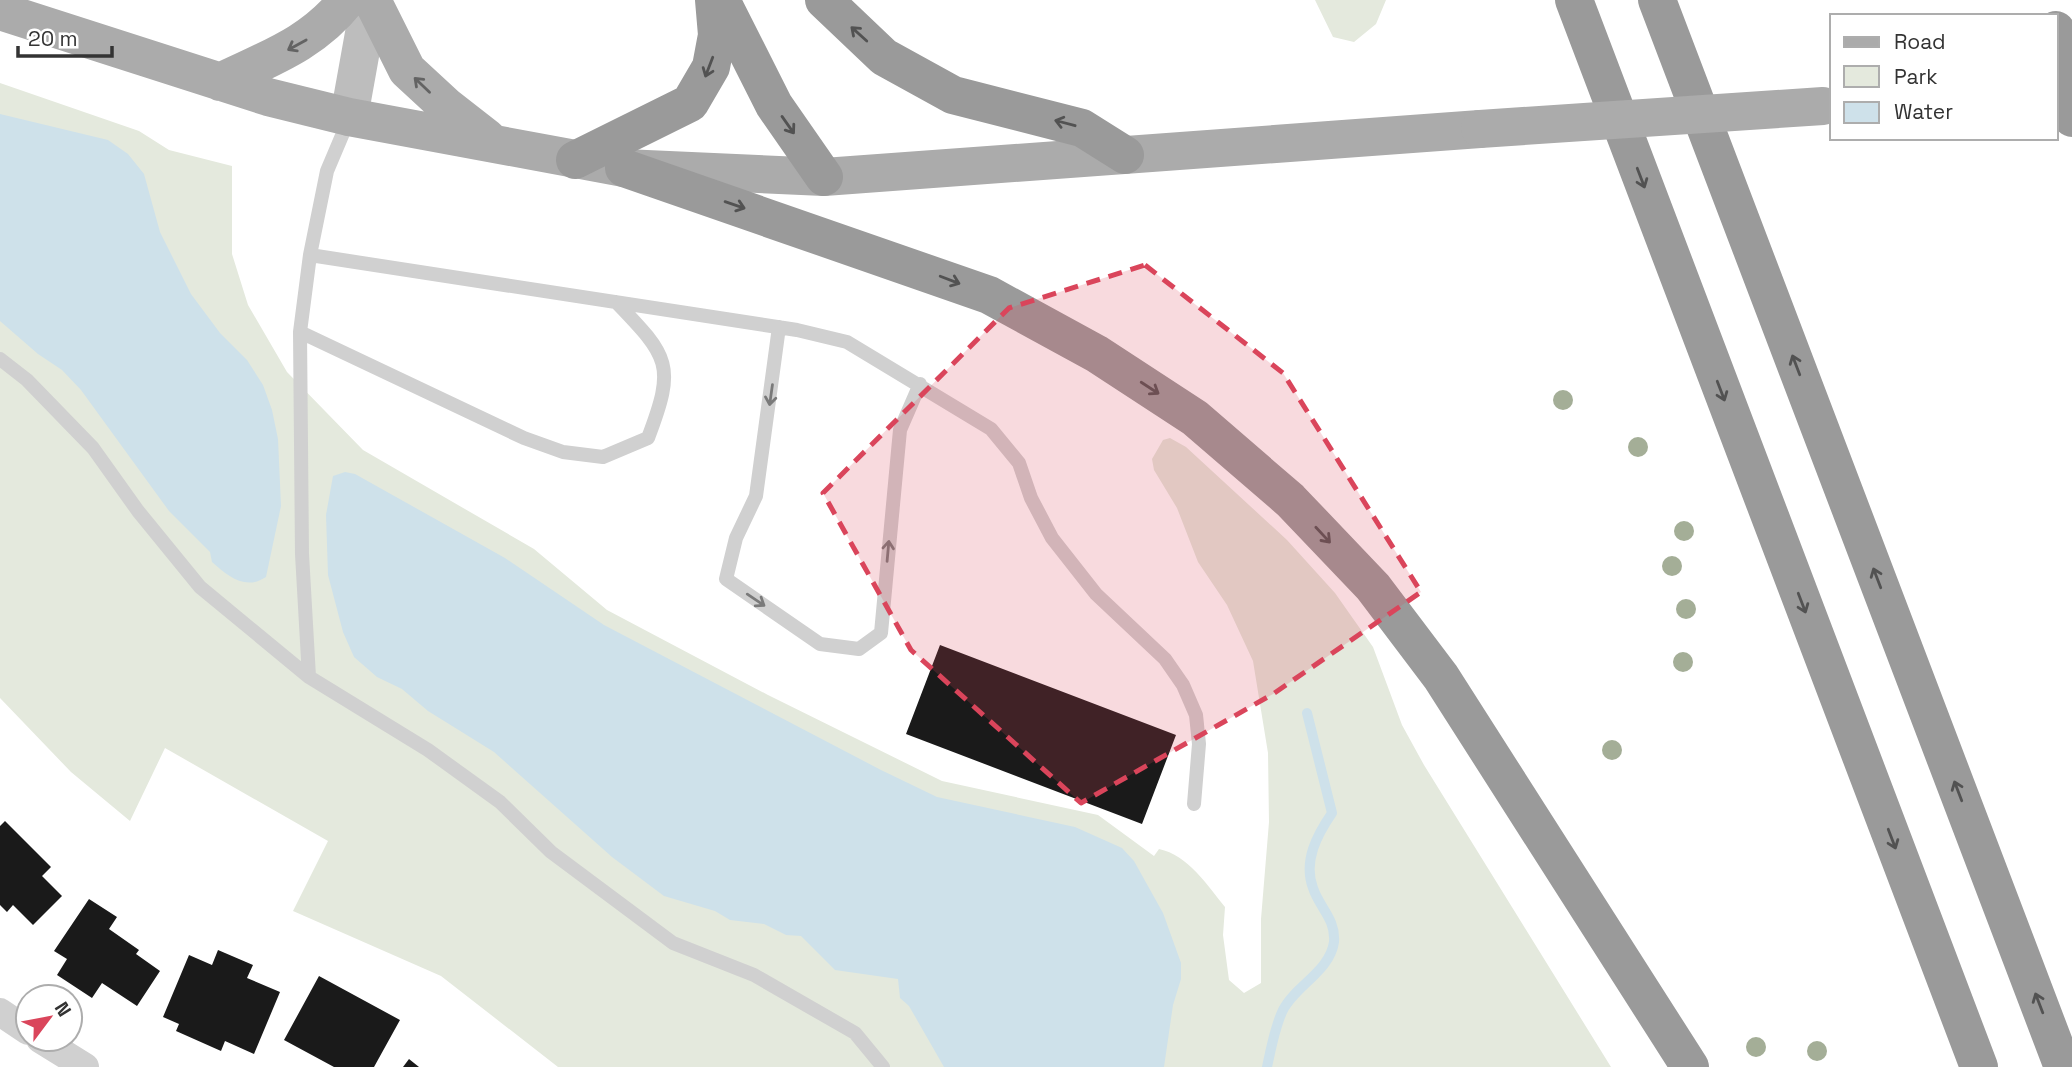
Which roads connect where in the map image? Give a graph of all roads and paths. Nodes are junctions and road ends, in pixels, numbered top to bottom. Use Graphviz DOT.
graph roads {
  1 [pos="347,0"];
  2 [pos="371,0"];
  3 [pos="714,0"];
  4 [pos="721,0"];
  5 [pos="824,0"];
  6 [pos="1657,0"];
  7 [pos="1574,7"];
  8 [pos="0,11"];
  9 [pos="2058,41"];
  10 [pos="220,82"];
  11 [pos="2068,95"];
  12 [pos="1827,106"];
  13 [pos="349,117"];
  14 [pos="495,143"];
  15 [pos="1125,155"];
  16 [pos="575,160"];
  17 [pos="624,168"];
  18 [pos="824,177"];
  19 [pos="310,255"];
  20 [pos="616,302"];
  21 [pos="779,327"];
  22 [pos="300,332"];
  23 [pos="0,359"];
  24 [pos="920,384"];
  25 [pos="309,677"];
  26 [pos="1194,804"];
  27 [pos="62,1053"];
  28 [pos="85,1067"];
  29 [pos="883,1067"];
  30 [pos="1690,1067"];
  31 [pos="1979,1067"];
  32 [pos="2063,1067"];
  1 -- 10 [label="main road, one-way"];
  2 -- 13 [label="street"];
  14 -- 2 [label="main road, one-way"];
  3 -- 16 [label="highway, one-way"];
  4 -- 18 [label="highway, one-way"];
  15 -- 5 [label="highway, one-way"];
  32 -- 6 [label="highway, one-way"];
  7 -- 31 [label="highway, one-way"];
  8 -- 10 [label="main road"];
  9 -- 11 [label="highway"];
  10 -- 13 [label="main road"];
  12 -- 15 [label="main road, bridge"];
  13 -- 14 [label="main road"];
  13 -- 19 [label="lane"];
  14 -- 16 [label="main road"];
  15 -- 18 [label="main road"];
  16 -- 17 [label="main road"];
  17 -- 18 [label="main road"];
  17 -- 30 [label="highway, one-way"];
  19 -- 20 [label="lane"];
  19 -- 22 [label="lane"];
  20 -- 21 [label="lane"];
  20 -- 22 [label="lane"];
  21 -- 24 [label="lane"];
  21 -- 24 [label="lane, one-way"];
  22 -- 25 [label="lane"];
  23 -- 25 [label="lane"];
  24 -- 26 [label="lane"];
  25 -- 29 [label="lane"];
  27 -- 28 [label="street"];
}
